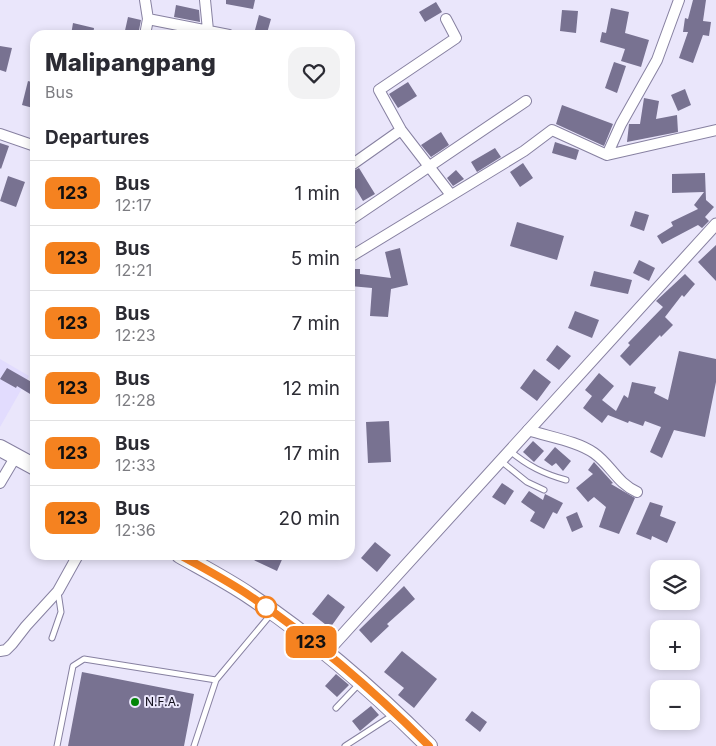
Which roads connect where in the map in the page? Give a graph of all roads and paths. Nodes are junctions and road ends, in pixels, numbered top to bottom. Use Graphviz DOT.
graph roads {
  1 [pos="145,0"];
  2 [pos="205,0"];
  3 [pos="679,0"];
  4 [pos="148,19"];
  5 [pos="446,19"];
  6 [pos="146,30"];
  7 [pos="208,30"];
  8 [pos="526,101"];
  9 [pos="401,130"];
  10 [pos="716,130"];
  11 [pos="0,134"];
  12 [pos="30,144"];
  13 [pos="607,155"];
  14 [pos="355,162"];
  15 [pos="427,167"];
  16 [pos="451,196"];
  17 [pos="355,217"];
  18 [pos="716,224"];
  19 [pos="355,254"];
  20 [pos="528,430"];
  21 [pos="0,448"];
  22 [pos="510,450"];
  23 [pos="16,456"];
  24 [pos="501,461"];
  25 [pos="30,464"];
  26 [pos="566,480"];
  27 [pos="0,483"];
  28 [pos="544,490"];
  29 [pos="637,492"];
  30 [pos="75,560"];
  31 [pos="189,560"];
  32 [pos="58,591"];
  33 [pos="272,612"];
  34 [pos="52,638"];
  35 [pos="0,651"];
  36 [pos="326,653"];
  37 [pos="216,680"];
  38 [pos="361,682"];
  39 [pos="336,708"];
  40 [pos="396,713"];
  41 [pos="57,746"];
  42 [pos="194,746"];
  43 [pos="345,746"];
  44 [pos="429,746"];
  1 -- 4 [label="street"];
  2 -- 7 [label="street"];
  3 -- 13 [label="street"];
  4 -- 6 [label="street"];
  4 -- 7 [label="street"];
  5 -- 9 [label="street"];
  8 -- 15 [label="street"];
  9 -- 14 [label="street"];
  9 -- 15 [label="street"];
  10 -- 13 [label="street"];
  11 -- 12 [label="street"];
  13 -- 16 [label="street"];
  15 -- 16 [label="street"];
  15 -- 17 [label="street"];
  16 -- 19 [label="street"];
  18 -- 20 [label="street"];
  20 -- 22 [label="street"];
  20 -- 29 [label="street"];
  21 -- 23 [label="highway"];
  22 -- 24 [label="street"];
  22 -- 26 [label="lane"];
  23 -- 25 [label="highway"];
  23 -- 27 [label="street"];
  24 -- 28 [label="lane"];
  24 -- 36 [label="street"];
  30 -- 32 [label="street"];
  31 -- 33 [label="highway"];
  32 -- 34 [label="lane"];
  32 -- 35 [label="street"];
  33 -- 36 [label="highway"];
  33 -- 37 [label="lane"];
  36 -- 38 [label="highway"];
  37 -- 41 [label="lane"];
  37 -- 42 [label="lane"];
  38 -- 39 [label="lane"];
  38 -- 40 [label="highway"];
  40 -- 43 [label="lane"];
  40 -- 44 [label="highway"];
}
